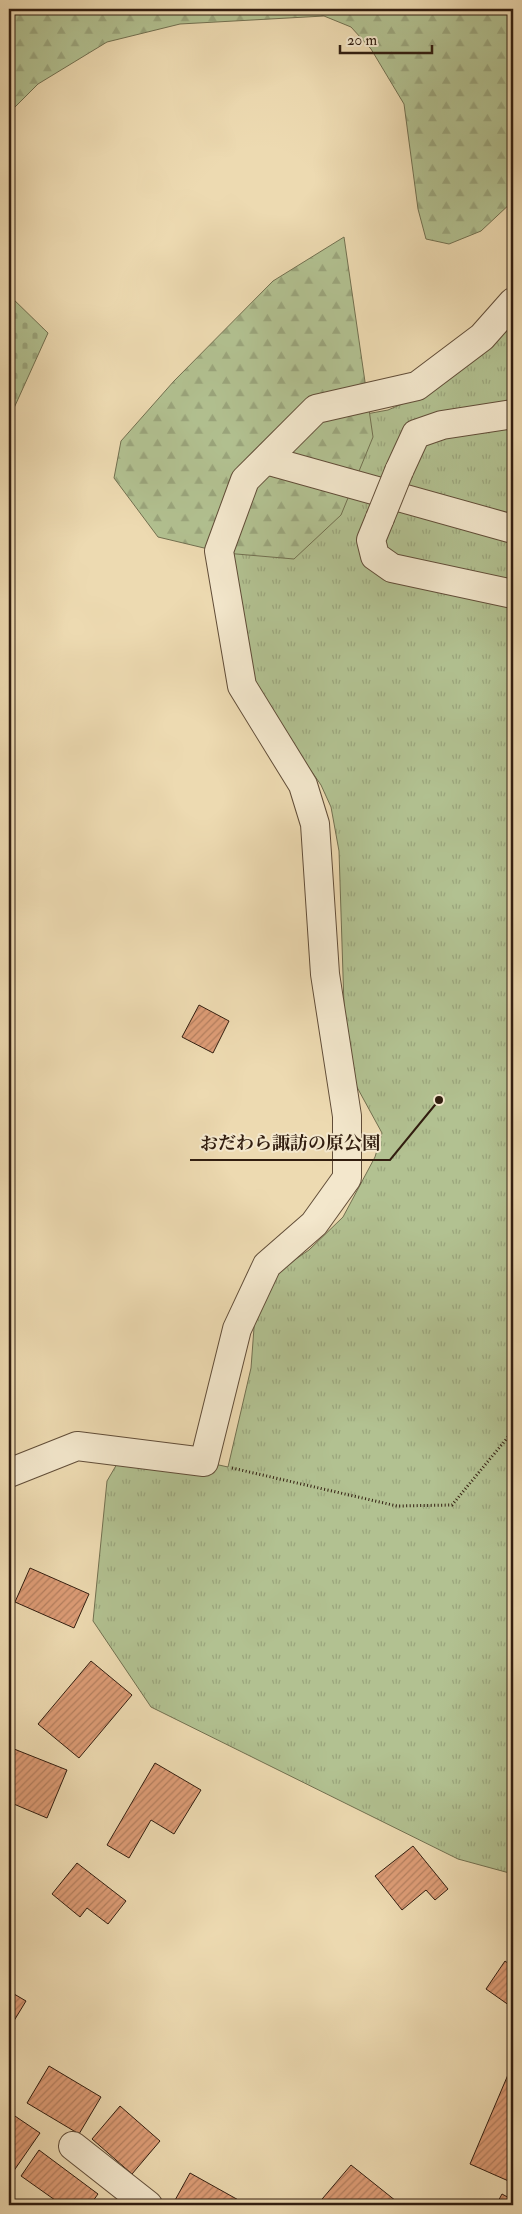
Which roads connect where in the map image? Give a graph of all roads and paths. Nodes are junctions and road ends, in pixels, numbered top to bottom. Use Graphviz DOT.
graph roads {
  1 [pos="513,302"];
  2 [pos="513,414"];
  3 [pos="266,460"];
  4 [pos="513,529"];
  5 [pos="513,594"];
  6 [pos="513,1431"];
  7 [pos="204,1462"];
  8 [pos="9,1473"];
  9 [pos="73,2146"];
  10 [pos="148,2205"];
  1 -- 3 [label="street"];
  2 -- 5 [label="street, bridge"];
  3 -- 4 [label="street"];
  3 -- 7 [label="street"];
  6 -- 7 [label="path"];
  7 -- 8 [label="street"];
  9 -- 10 [label="street"];
}
